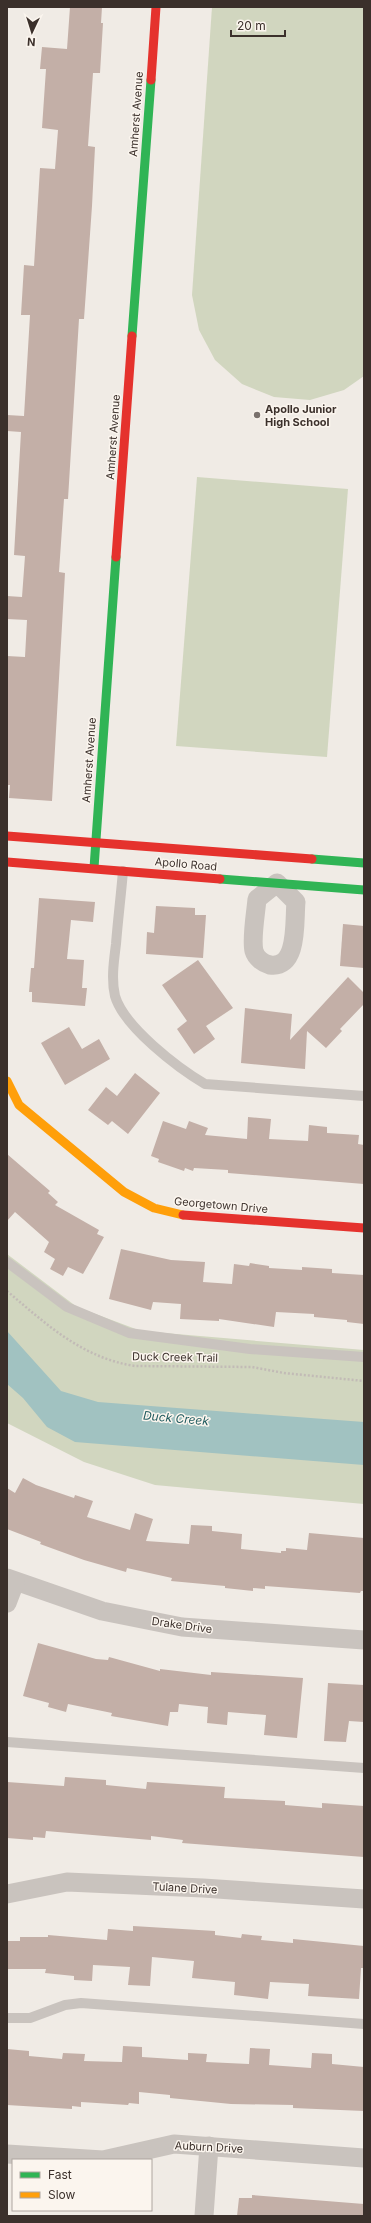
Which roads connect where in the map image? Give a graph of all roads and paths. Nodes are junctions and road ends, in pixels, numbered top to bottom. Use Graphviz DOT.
graph roads {
  1 [pos="156,7"];
  2 [pos="7,836"];
  3 [pos="95,842"];
  4 [pos="279,856"];
  5 [pos="7,862"];
  6 [pos="364,863"];
  7 [pos="94,868"];
  8 [pos="123,871"];
  9 [pos="278,876"];
  10 [pos="364,890"];
  11 [pos="7,1081"];
  12 [pos="364,1096"];
  13 [pos="364,1228"];
  14 [pos="7,1262"];
  15 [pos="7,1291"];
  16 [pos="364,1357"];
  17 [pos="364,1382"];
  18 [pos="11,1580"];
  19 [pos="7,1603"];
  20 [pos="364,1640"];
  21 [pos="7,1742"];
  22 [pos="364,1768"];
  23 [pos="7,1894"];
  24 [pos="364,1899"];
  25 [pos="7,2018"];
  26 [pos="364,2024"];
  27 [pos="209,2146"];
  28 [pos="7,2154"];
  29 [pos="364,2158"];
  30 [pos="87,2159"];
  31 [pos="107,2159"];
  32 [pos="204,2216"];
  1 -- 3 [label="street, Amherst Avenue"];
  2 -- 3 [label="street, Apollo Road"];
  3 -- 4 [label="street, Apollo Road"];
  3 -- 7 [label="street, Amherst Avenue"];
  4 -- 6 [label="street, Apollo Road"];
  4 -- 9 [label="street"];
  5 -- 7 [label="street, Apollo Road"];
  7 -- 8 [label="street, Apollo Road"];
  8 -- 9 [label="street, Apollo Road"];
  8 -- 12 [label="lane"];
  9 -- 10 [label="street, Apollo Road"];
  11 -- 13 [label="street, Georgetown Drive"];
  14 -- 16 [label="lane"];
  15 -- 17 [label="path, Duck Creek Trail"];
  18 -- 19 [label="street"];
  18 -- 20 [label="street, Drake Drive"];
  21 -- 22 [label="lane"];
  23 -- 24 [label="street, Tulane Drive"];
  25 -- 26 [label="lane"];
  27 -- 29 [label="street, Auburn Drive"];
  27 -- 31 [label="street, Auburn Drive"];
  27 -- 32 [label="street"];
  28 -- 30 [label="street, Auburn Drive"];
}
